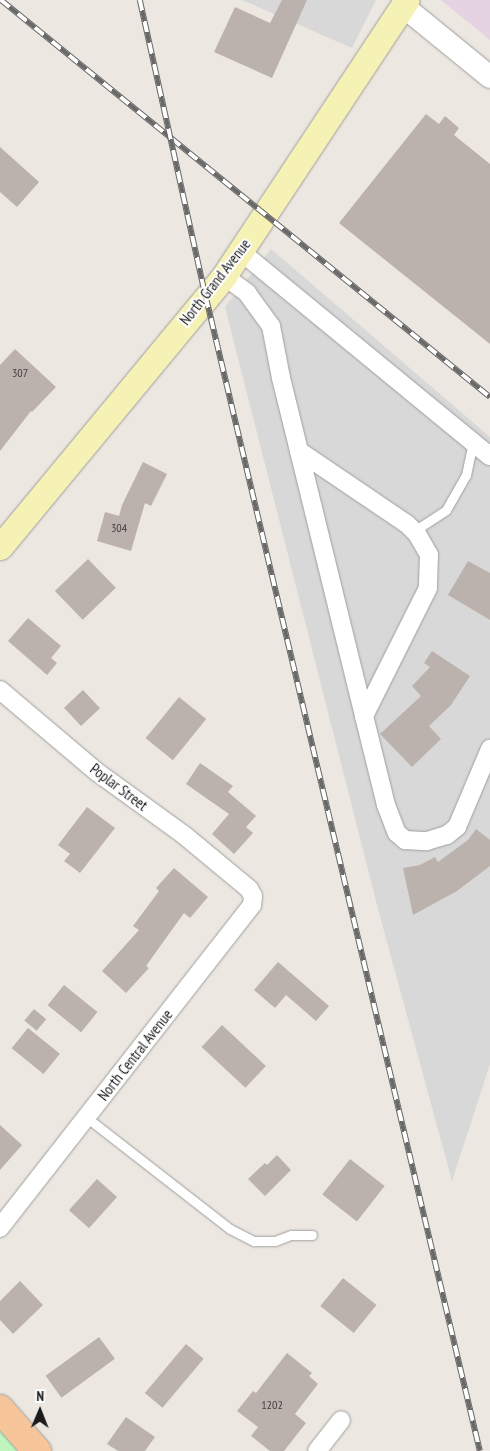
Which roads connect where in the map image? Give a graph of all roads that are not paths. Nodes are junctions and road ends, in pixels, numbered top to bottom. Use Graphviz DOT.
graph roads {
  1 [pos="405,3"];
  2 [pos="490,77"];
  3 [pos="240,251"];
  4 [pos="224,276"];
  5 [pos="473,442"];
  6 [pos="299,451"];
  7 [pos="490,456"];
  8 [pos="414,532"];
  9 [pos="0,547"];
  10 [pos="0,690"];
  11 [pos="364,716"];
  12 [pos="490,749"];
  13 [pos="240,882"];
  14 [pos="86,1117"];
  15 [pos="0,1228"];
  16 [pos="312,1235"];
  17 [pos="0,1409"];
  18 [pos="341,1420"];
  19 [pos="37,1451"];
  20 [pos="317,1451"];
  1 -- 2 [label="street"];
  1 -- 3 [label="main road, North Grand Avenue"];
  3 -- 4 [label="main road, North Grand Avenue"];
  3 -- 5 [label="street"];
  4 -- 6 [label="street"];
  4 -- 9 [label="main road, North Grand Avenue"];
  5 -- 7 [label="street"];
  5 -- 8 [label="lane"];
  6 -- 8 [label="street"];
  6 -- 11 [label="street"];
  8 -- 11 [label="street"];
  10 -- 13 [label="street, Poplar Street"];
  11 -- 12 [label="street"];
  13 -- 14 [label="street, North Central Avenue"];
  14 -- 15 [label="street, North Central Avenue"];
  14 -- 16 [label="lane"];
  17 -- 19 [label="main road"];
  18 -- 20 [label="street"];
}
